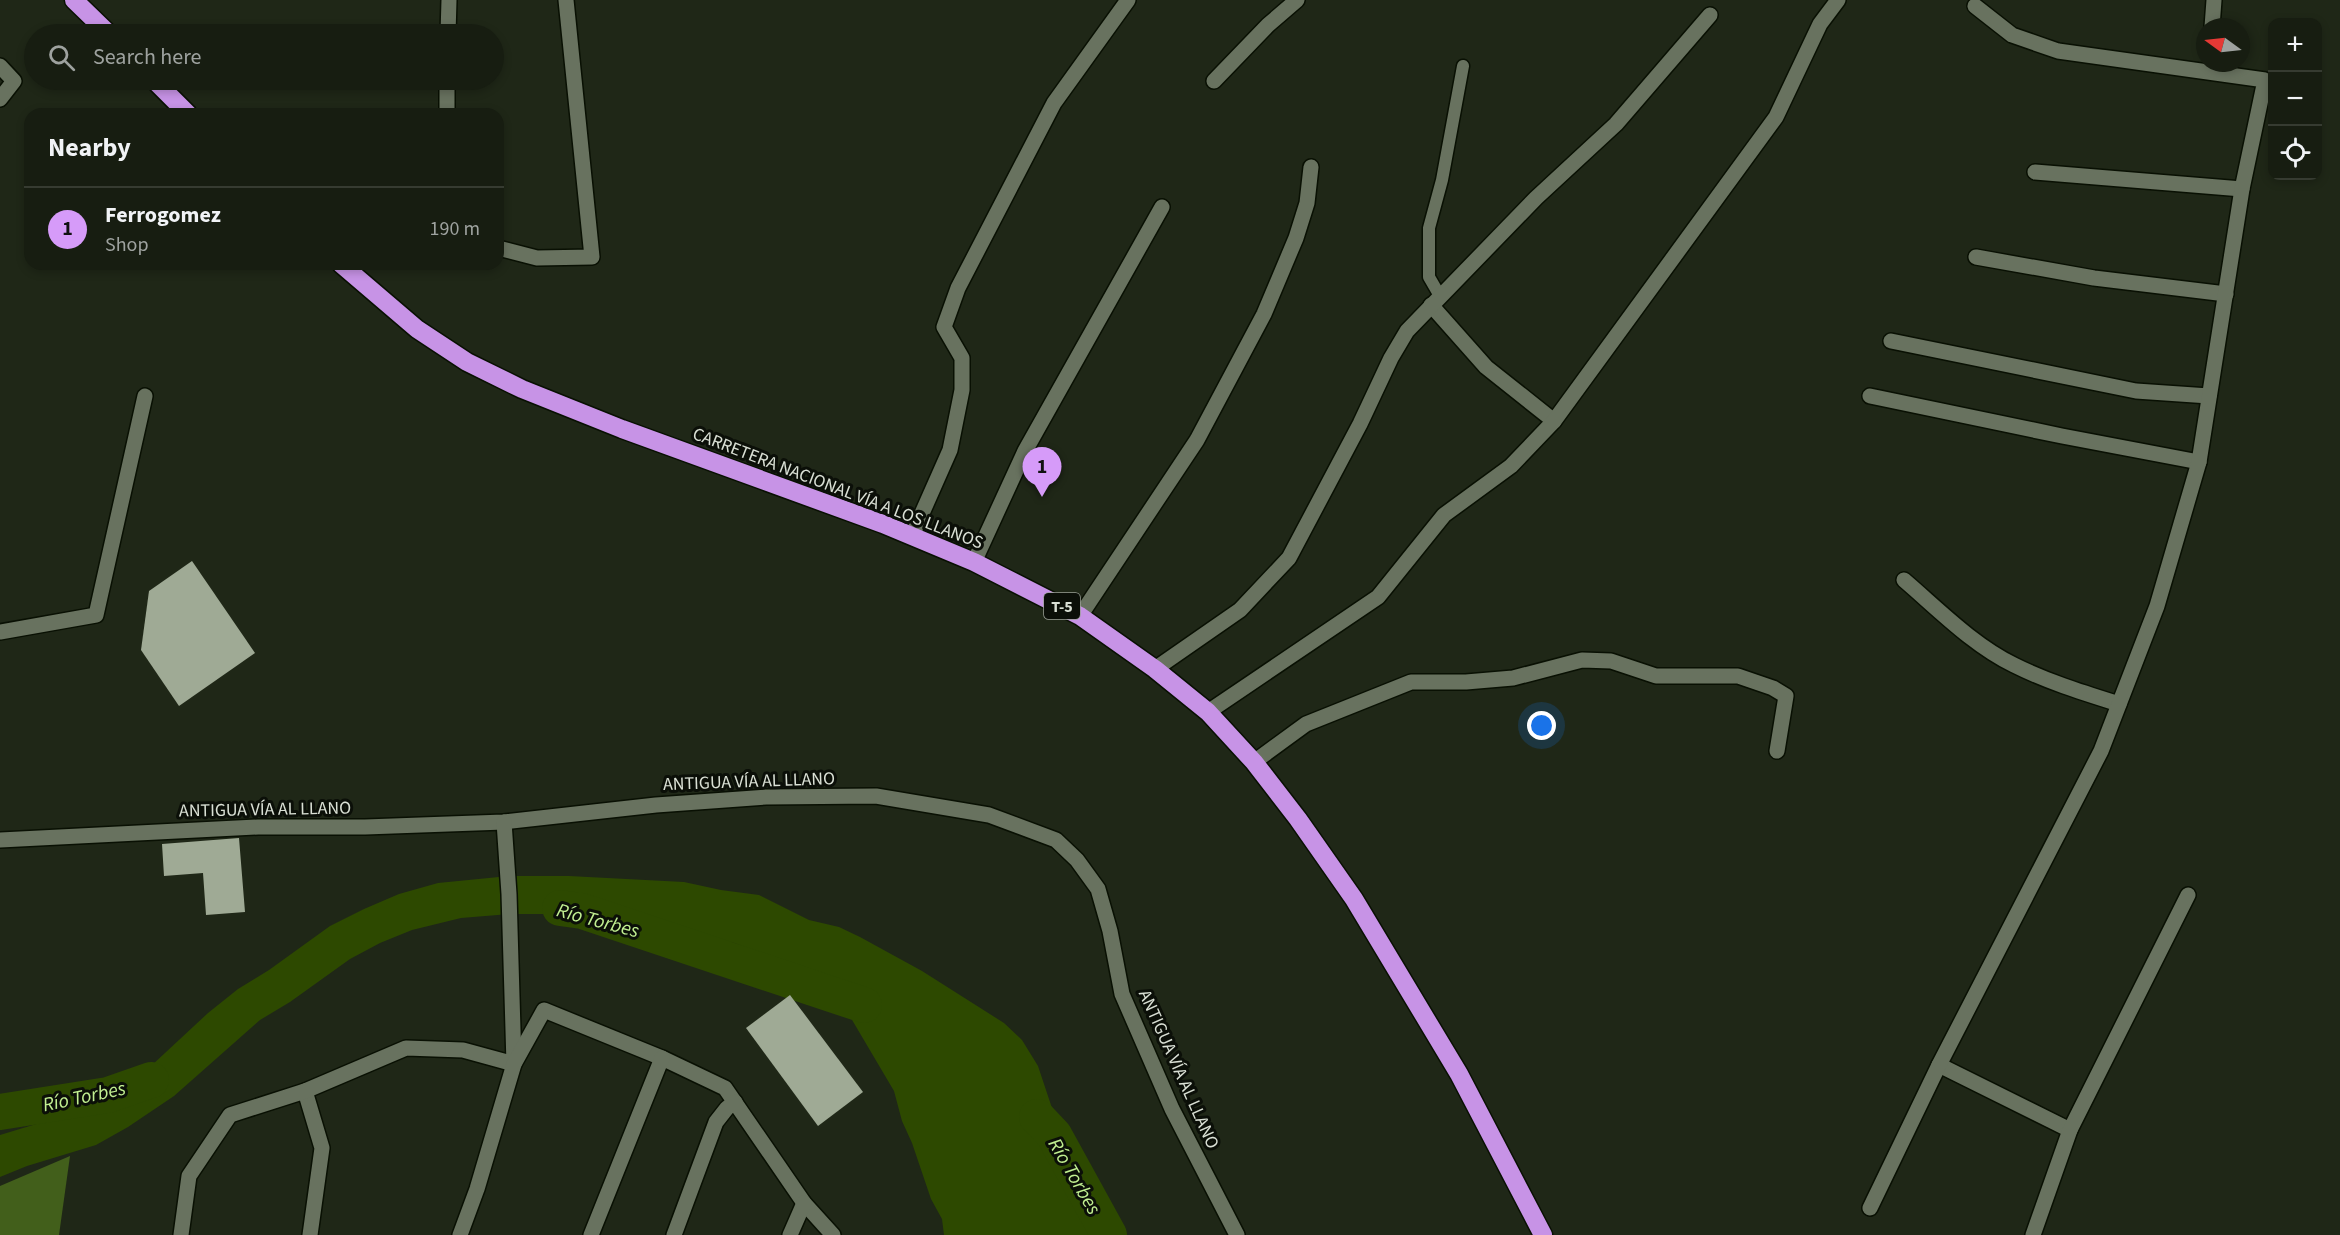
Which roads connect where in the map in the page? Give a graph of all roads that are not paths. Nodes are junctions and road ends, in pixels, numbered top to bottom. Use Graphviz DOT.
graph roads {
  1 [pos="75,0"];
  2 [pos="449,0"];
  3 [pos="566,0"];
  4 [pos="1128,0"];
  5 [pos="1297,0"];
  6 [pos="1838,0"];
  7 [pos="2214,0"];
  8 [pos="1976,6"];
  9 [pos="1710,15"];
  10 [pos="2213,18"];
  11 [pos="99,24"];
  12 [pos="448,24"];
  13 [pos="0,66"];
  14 [pos="1463,66"];
  15 [pos="2196,66"];
  16 [pos="2231,72"];
  17 [pos="1214,81"];
  18 [pos="164,90"];
  19 [pos="447,90"];
  20 [pos="0,99"];
  21 [pos="182,108"];
  22 [pos="447,108"];
  23 [pos="1311,167"];
  24 [pos="2035,172"];
  25 [pos="2242,189"];
  26 [pos="1162,207"];
  27 [pos="504,250"];
  28 [pos="1976,256"];
  29 [pos="348,270"];
  30 [pos="2226,294"];
  31 [pos="1435,301"];
  32 [pos="1891,341"];
  33 [pos="145,396"];
  34 [pos="1870,396"];
  35 [pos="2209,396"];
  36 [pos="1554,421"];
  37 [pos="2199,462"];
  38 [pos="912,536"];
  39 [pos="974,562"];
  40 [pos="1904,580"];
  41 [pos="1080,616"];
  42 [pos="0,632"];
  43 [pos="1155,669"];
  44 [pos="2119,704"];
  45 [pos="1208,712"];
  46 [pos="1777,751"];
  47 [pos="1254,762"];
  48 [pos="504,822"];
  49 [pos="0,840"];
  50 [pos="2188,895"];
  51 [pos="662,1059"];
  52 [pos="514,1064"];
  53 [pos="1939,1065"];
  54 [pos="305,1091"];
  55 [pos="735,1102"];
  56 [pos="2070,1130"];
  57 [pos="804,1203"];
  58 [pos="1870,1208"];
  59 [pos="180,1235"];
  60 [pos="310,1235"];
  61 [pos="460,1235"];
  62 [pos="591,1235"];
  63 [pos="674,1235"];
  64 [pos="790,1235"];
  65 [pos="833,1235"];
  66 [pos="1237,1235"];
  67 [pos="1543,1235"];
  68 [pos="2033,1235"];
  1 -- 11 [label="highway"];
  2 -- 12 [label="street"];
  3 -- 27 [label="street"];
  4 -- 38 [label="street"];
  5 -- 17 [label="street"];
  6 -- 36 [label="street"];
  7 -- 10 [label="street"];
  8 -- 15 [label="street"];
  9 -- 31 [label="street"];
  13 -- 20 [label="street"];
  14 -- 31 [label="lane"];
  16 -- 25 [label="street"];
  18 -- 21 [label="highway"];
  19 -- 22 [label="street"];
  23 -- 41 [label="street"];
  24 -- 25 [label="street"];
  25 -- 30 [label="street"];
  26 -- 39 [label="street"];
  28 -- 30 [label="street"];
  29 -- 38 [label="highway, CARRETERA NACIONAL VÍA A LOS LLANOS / T-5"];
  30 -- 35 [label="street"];
  31 -- 36 [label="street"];
  31 -- 43 [label="street"];
  32 -- 35 [label="street"];
  33 -- 42 [label="street"];
  34 -- 37 [label="street"];
  35 -- 37 [label="street"];
  36 -- 45 [label="street"];
  37 -- 44 [label="street"];
  38 -- 39 [label="highway, CARRETERA NACIONAL VÍA A LOS LLANOS / T-5"];
  39 -- 41 [label="highway, CARRETERA NACIONAL VÍA A LOS LLANOS / T-5"];
  40 -- 44 [label="street"];
  41 -- 43 [label="highway, CARRETERA NACIONAL VÍA A LOS LLANOS / T-5"];
  43 -- 45 [label="highway, CARRETERA NACIONAL VÍA A LOS LLANOS / T-5"];
  44 -- 53 [label="street"];
  45 -- 47 [label="highway, CARRETERA NACIONAL VÍA A LOS LLANOS / T-5"];
  46 -- 47 [label="street"];
  47 -- 67 [label="highway, CARRETERA NACIONAL VÍA A LOS LLANOS / T-5"];
  48 -- 49 [label="street, ANTIGUA VÍA AL LLANO"];
  48 -- 52 [label="street"];
  48 -- 66 [label="street, ANTIGUA VÍA AL LLANO"];
  50 -- 56 [label="street"];
  51 -- 52 [label="street"];
  51 -- 55 [label="street"];
  51 -- 62 [label="street"];
  52 -- 54 [label="street"];
  52 -- 61 [label="street"];
  53 -- 56 [label="street"];
  53 -- 58 [label="street"];
  54 -- 59 [label="street"];
  54 -- 60 [label="street"];
  55 -- 57 [label="street"];
  55 -- 63 [label="street"];
  56 -- 68 [label="street"];
  57 -- 64 [label="street"];
  57 -- 65 [label="street"];
}
